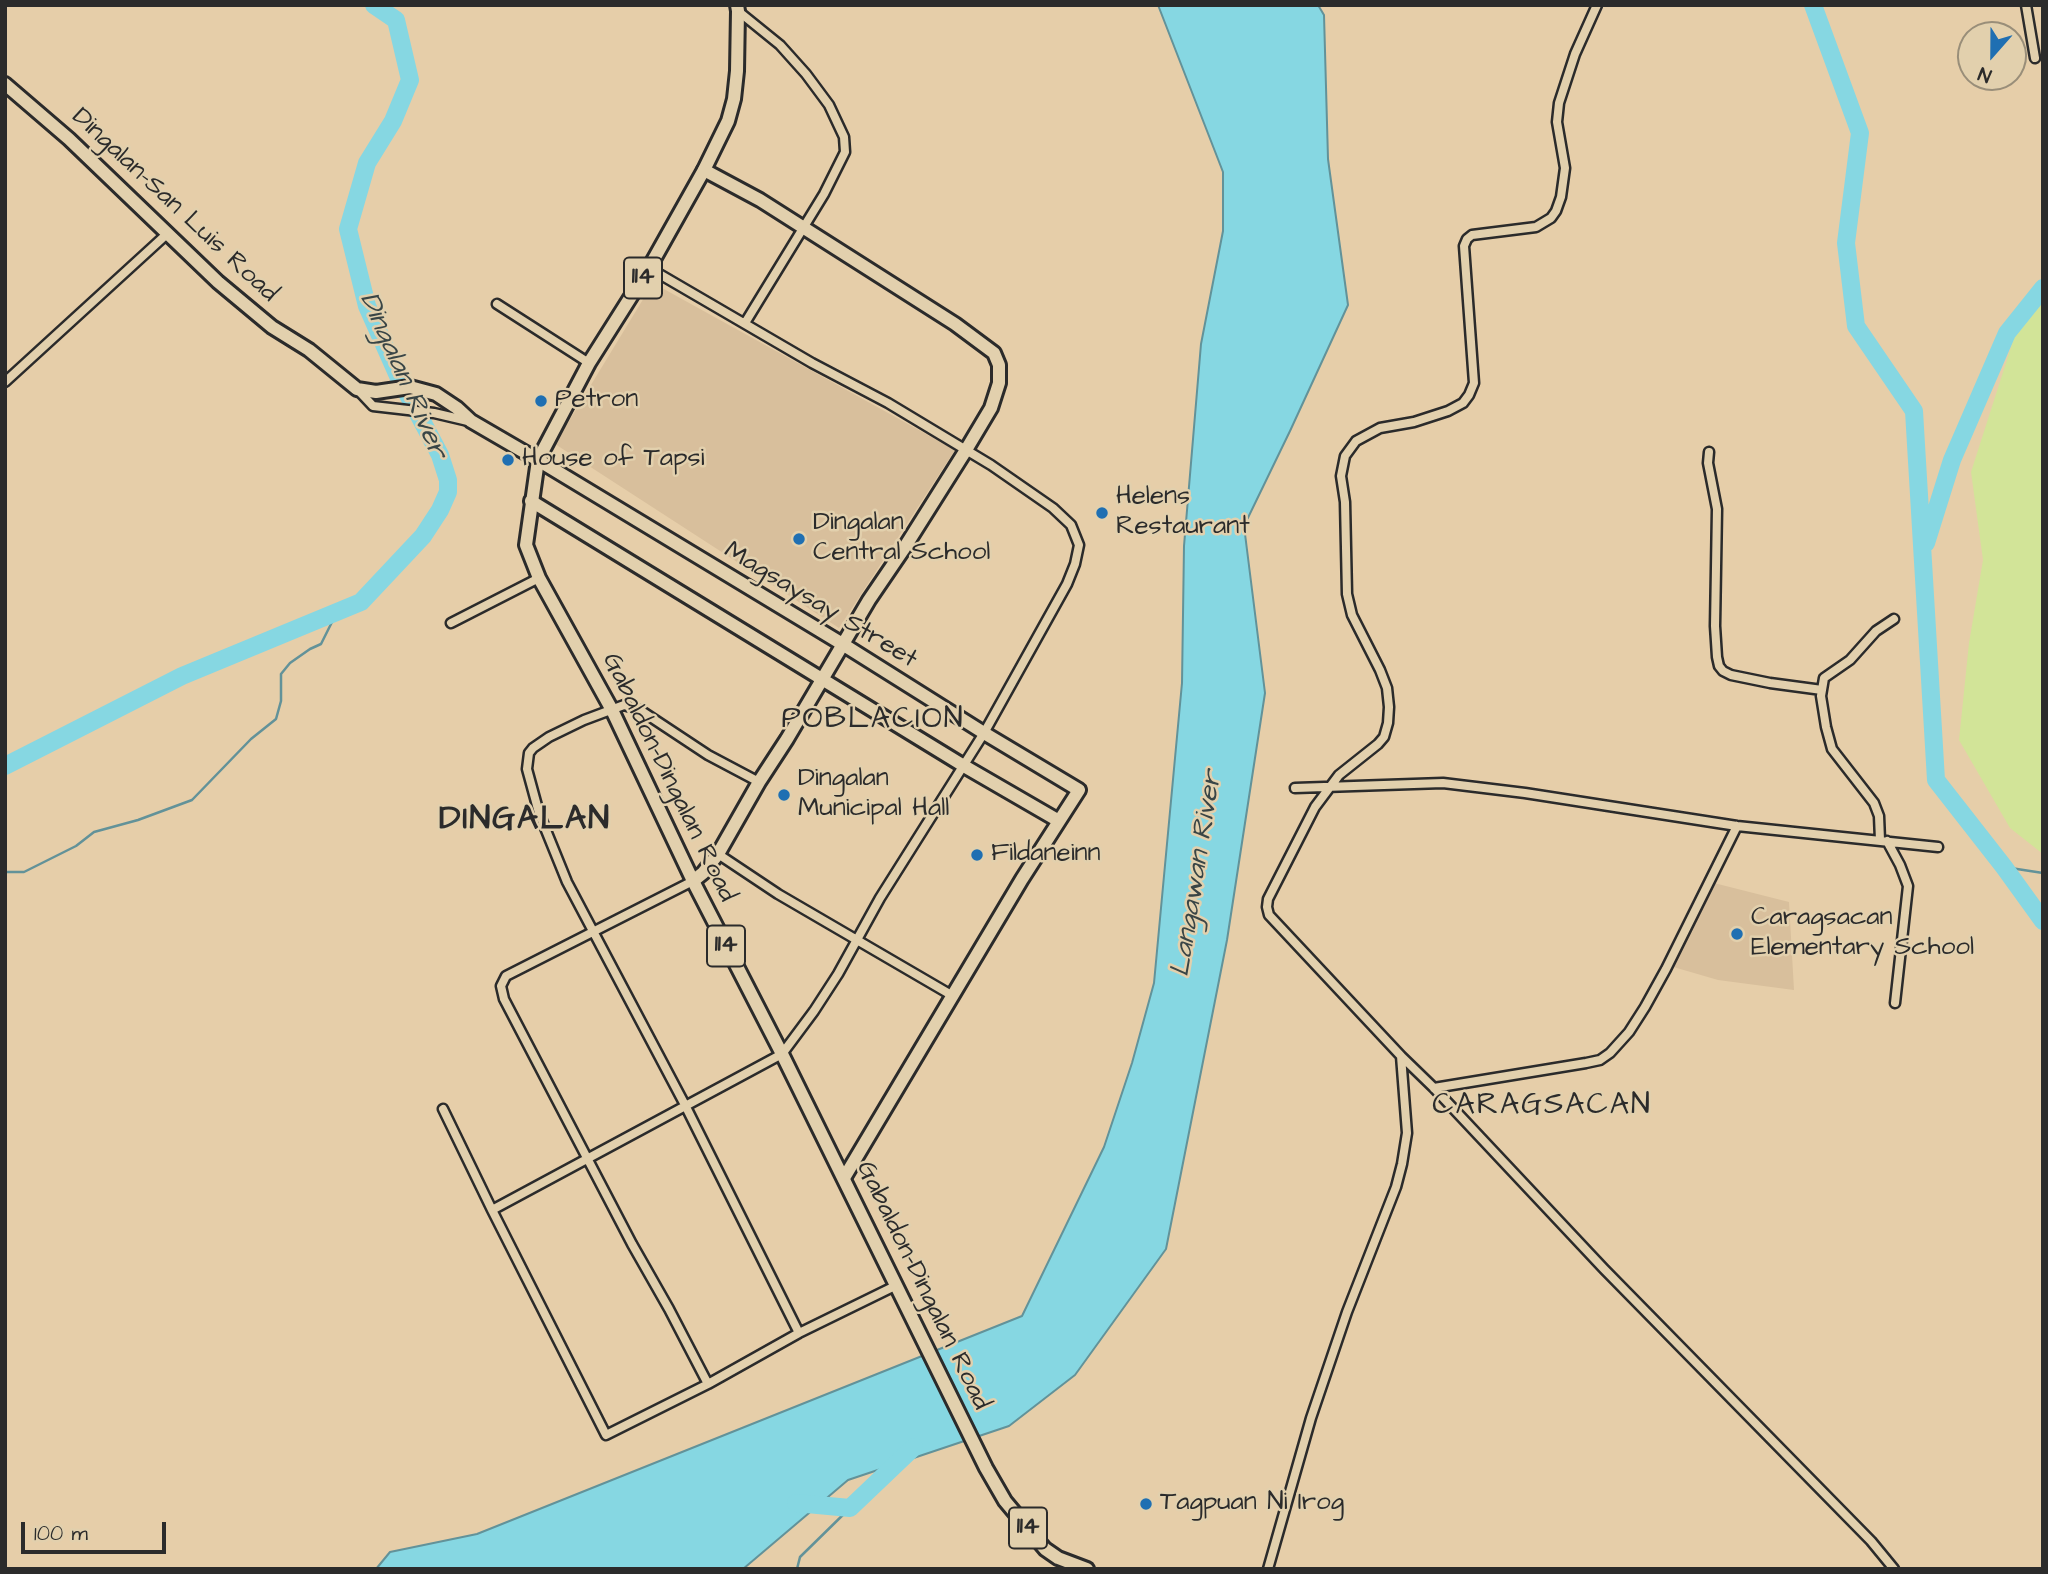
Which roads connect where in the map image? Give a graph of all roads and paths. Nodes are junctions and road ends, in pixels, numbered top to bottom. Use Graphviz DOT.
graph roads {
  1 [pos="1597,5"];
  2 [pos="2026,5"];
  3 [pos="738,8"];
  4 [pos="2035,58"];
  5 [pos="5,84"];
  6 [pos="704,170"];
  7 [pos="802,227"];
  8 [pos="168,233"];
  9 [pos="649,268"];
  10 [pos="497,304"];
  11 [pos="745,323"];
  12 [pos="589,363"];
  13 [pos="5,382"];
  14 [pos="357,389"];
  15 [pos="471,421"];
  16 [pos="966,450"];
  17 [pos="1709,453"];
  18 [pos="538,460"];
  19 [pos="531,502"];
  20 [pos="539,578"];
  21 [pos="1894,619"];
  22 [pos="451,623"];
  23 [pos="844,645"];
  24 [pos="823,679"];
  25 [pos="1822,690"];
  26 [pos="612,710"];
  27 [pos="984,733"];
  28 [pos="964,766"];
  29 [pos="759,782"];
  30 [pos="1328,788"];
  31 [pos="1295,789"];
  32 [pos="1059,821"];
  33 [pos="1737,826"];
  34 [pos="1884,841"];
  35 [pos="1938,847"];
  36 [pos="718,854"];
  37 [pos="693,881"];
  38 [pos="594,932"];
  39 [pos="856,941"];
  40 [pos="953,996"];
  41 [pos="1895,1003"];
  42 [pos="782,1054"];
  43 [pos="1401,1056"];
  44 [pos="1434,1088"];
  45 [pos="685,1105"];
  46 [pos="443,1109"];
  47 [pos="588,1158"];
  48 [pos="844,1178"];
  49 [pos="492,1210"];
  50 [pos="895,1286"];
  51 [pos="799,1333"];
  52 [pos="708,1384"];
  53 [pos="1087,1569"];
  54 [pos="1268,1569"];
  55 [pos="1894,1569"];
  1 -- 30 [label="street"];
  2 -- 4 [label="street"];
  3 -- 6 [label="street, Gabaldon-Dingalan Road / 114"];
  3 -- 7 [label="street"];
  5 -- 8 [label="street, Dingalan-San Luis Road"];
  6 -- 7 [label="street"];
  6 -- 9 [label="street, Gabaldon-Dingalan Road / 114"];
  7 -- 11 [label="street"];
  7 -- 16 [label="street"];
  8 -- 13 [label="street"];
  8 -- 14 [label="street, Dingalan-San Luis Road"];
  9 -- 11 [label="street"];
  9 -- 12 [label="street, Gabaldon-Dingalan Road / 114"];
  10 -- 12 [label="street"];
  11 -- 16 [label="street"];
  12 -- 18 [label="street, Gabaldon-Dingalan Road / 114"];
  14 -- 15 [label="street"];
  14 -- 15 [label="street, Magsaysay Street"];
  15 -- 18 [label="street, Magsaysay Street"];
  16 -- 23 [label="street"];
  16 -- 27 [label="street"];
  17 -- 25 [label="street"];
  18 -- 19 [label="street, Gabaldon-Dingalan Road / 114"];
  18 -- 23 [label="street, Magsaysay Street"];
  19 -- 20 [label="street, Gabaldon-Dingalan Road / 114"];
  19 -- 24 [label="street"];
  20 -- 22 [label="street"];
  20 -- 26 [label="street, Gabaldon-Dingalan Road / 114"];
  21 -- 25 [label="street"];
  23 -- 24 [label="street"];
  23 -- 27 [label="street, Magsaysay Street"];
  24 -- 28 [label="street"];
  24 -- 29 [label="street"];
  25 -- 34 [label="street"];
  26 -- 29 [label="street"];
  26 -- 37 [label="street, Gabaldon-Dingalan Road / 114"];
  26 -- 38 [label="street"];
  27 -- 28 [label="street"];
  27 -- 32 [label="street, Magsaysay Street"];
  28 -- 32 [label="street"];
  28 -- 39 [label="street"];
  29 -- 36 [label="street"];
  30 -- 31 [label="street"];
  30 -- 33 [label="street"];
  30 -- 43 [label="street"];
  32 -- 40 [label="street"];
  33 -- 34 [label="street"];
  33 -- 44 [label="street"];
  34 -- 35 [label="street"];
  34 -- 41 [label="street"];
  36 -- 37 [label="street"];
  36 -- 39 [label="street"];
  37 -- 38 [label="street"];
  37 -- 42 [label="street, Gabaldon-Dingalan Road / 114"];
  38 -- 45 [label="street"];
  38 -- 47 [label="street"];
  39 -- 40 [label="street"];
  39 -- 42 [label="street"];
  40 -- 48 [label="street"];
  42 -- 45 [label="street"];
  42 -- 48 [label="street, Gabaldon-Dingalan Road / 114"];
  43 -- 44 [label="street"];
  43 -- 54 [label="street"];
  44 -- 55 [label="street"];
  45 -- 47 [label="street"];
  45 -- 51 [label="street"];
  46 -- 49 [label="street"];
  47 -- 49 [label="street"];
  47 -- 52 [label="street"];
  48 -- 50 [label="street, Gabaldon-Dingalan Road / 114"];
  49 -- 52 [label="street"];
  50 -- 51 [label="street"];
  50 -- 53 [label="street, Gabaldon-Dingalan Road / 114"];
  51 -- 52 [label="street"];
}
